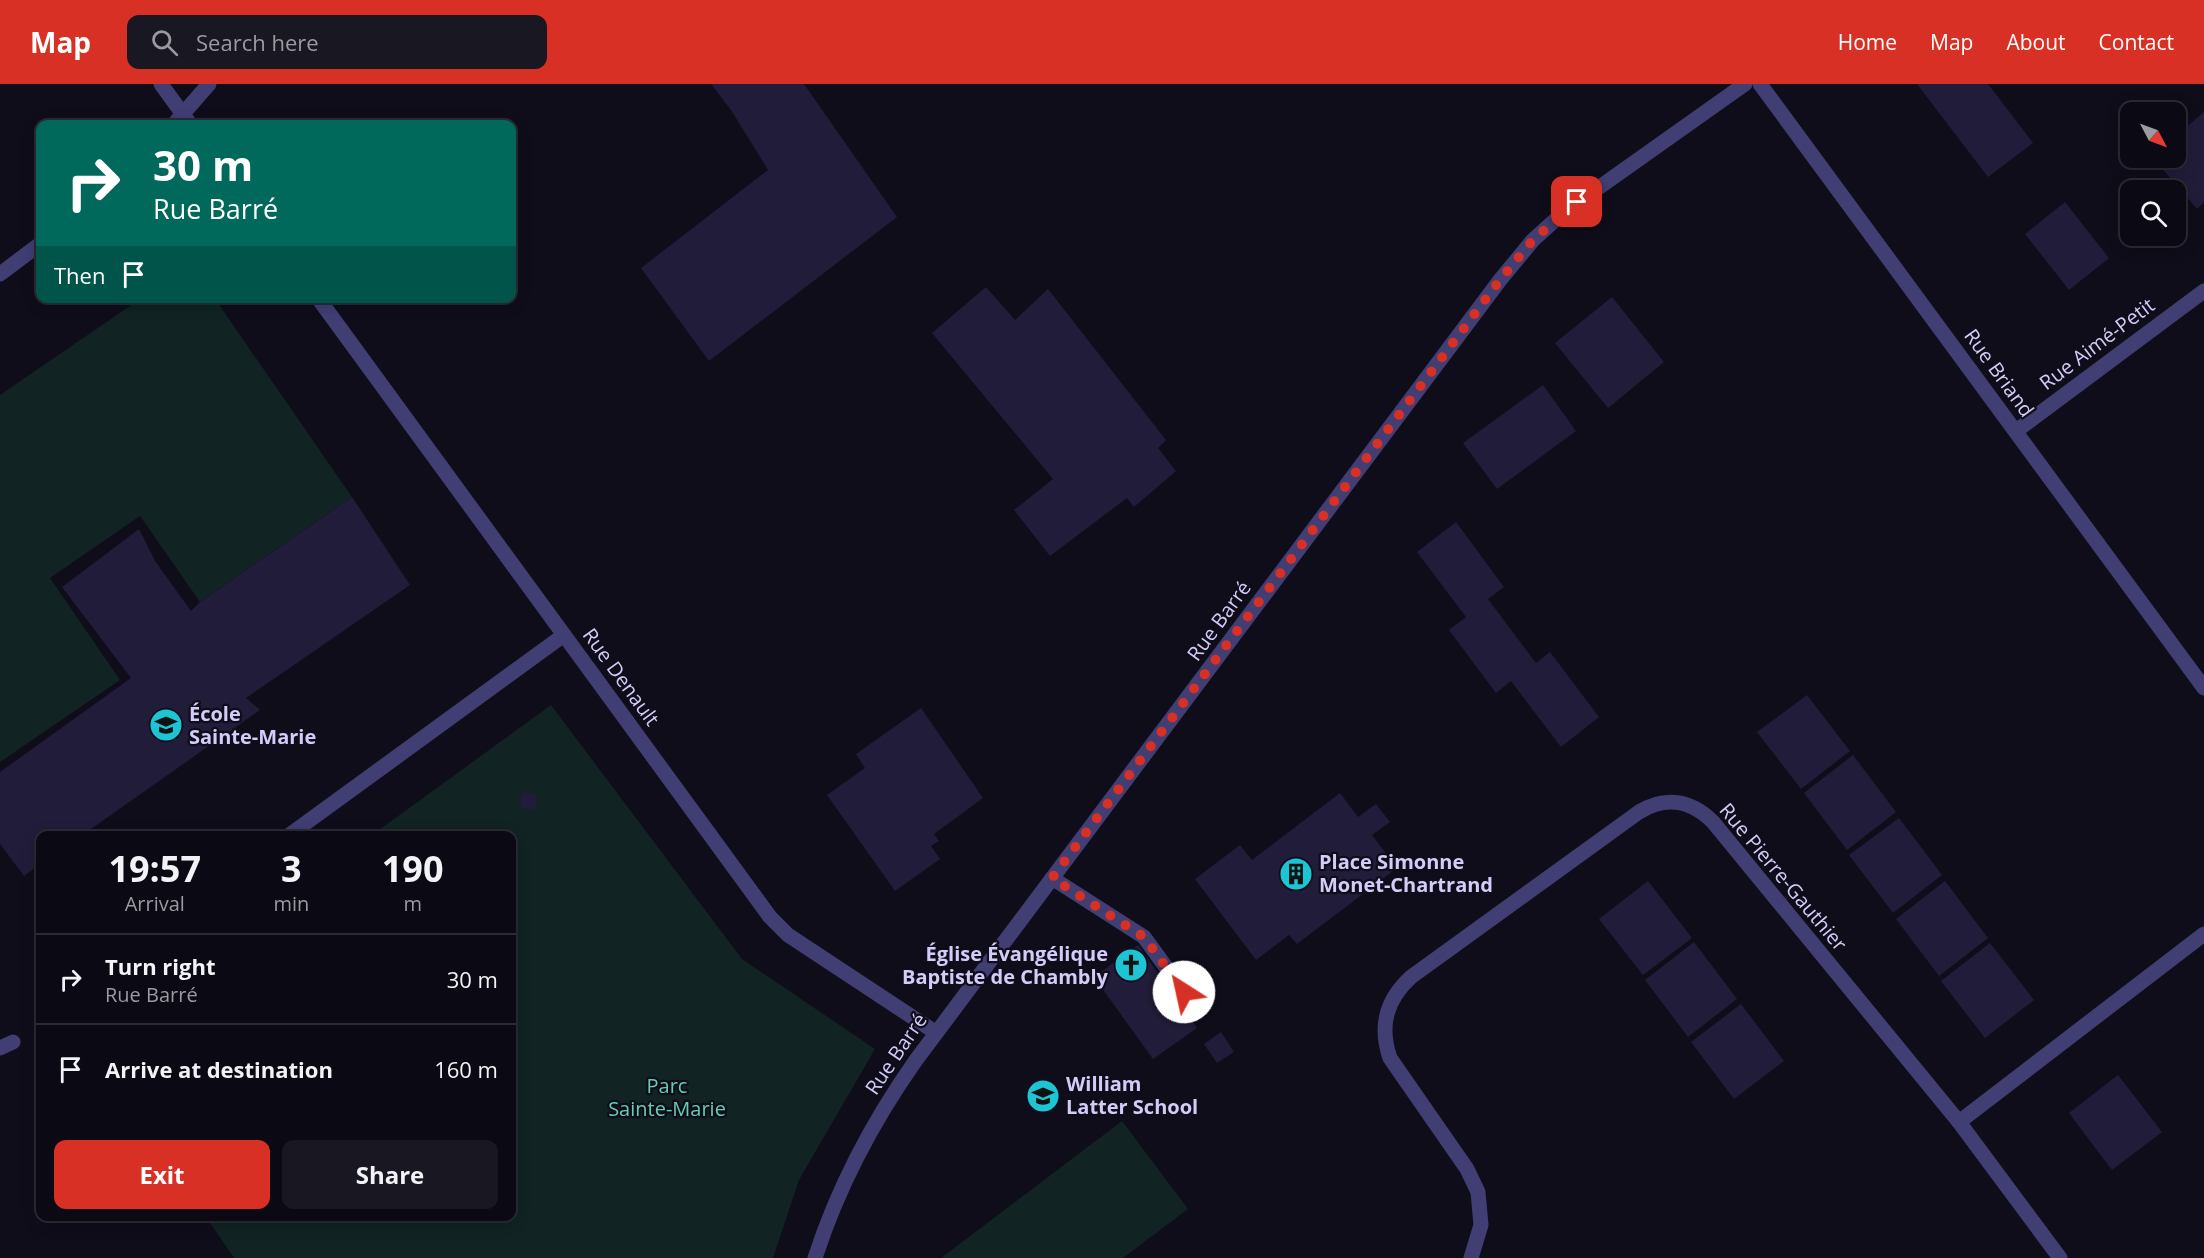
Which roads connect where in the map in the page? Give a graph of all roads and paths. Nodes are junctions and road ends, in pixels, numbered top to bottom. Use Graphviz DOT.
graph roads {
  1 [pos="161,84"];
  2 [pos="209,84"];
  3 [pos="1745,84"];
  4 [pos="1760,84"];
  5 [pos="181,120"];
  6 [pos="183,120"];
  7 [pos="36,247"];
  8 [pos="0,274"];
  9 [pos="2204,291"];
  10 [pos="322,303"];
  11 [pos="2016,431"];
  12 [pos="564,635"];
  13 [pos="2204,688"];
  14 [pos="295,831"];
  15 [pos="1052,878"];
  16 [pos="2204,934"];
  17 [pos="1184,992"];
  18 [pos="935,1032"];
  19 [pos="1959,1122"];
  20 [pos="815,1258"];
  21 [pos="1471,1258"];
  22 [pos="2060,1258"];
  1 -- 5 [label="street"];
  2 -- 6 [label="street"];
  3 -- 15 [label="street, Rue Barré"];
  4 -- 11 [label="street, Rue Briand"];
  7 -- 8 [label="street"];
  9 -- 11 [label="street, Rue Aimé-Petit"];
  10 -- 12 [label="street, Rue Denault"];
  11 -- 13 [label="street, Rue Briand"];
  12 -- 14 [label="street"];
  12 -- 18 [label="street, Rue Denault"];
  15 -- 17 [label="street"];
  15 -- 18 [label="street, Rue Barré"];
  16 -- 19 [label="street"];
  18 -- 20 [label="street, Rue Barré"];
  19 -- 21 [label="street, Rue Pierre-Gauthier"];
  19 -- 22 [label="street, Rue Pierre-Gauthier"];
}
